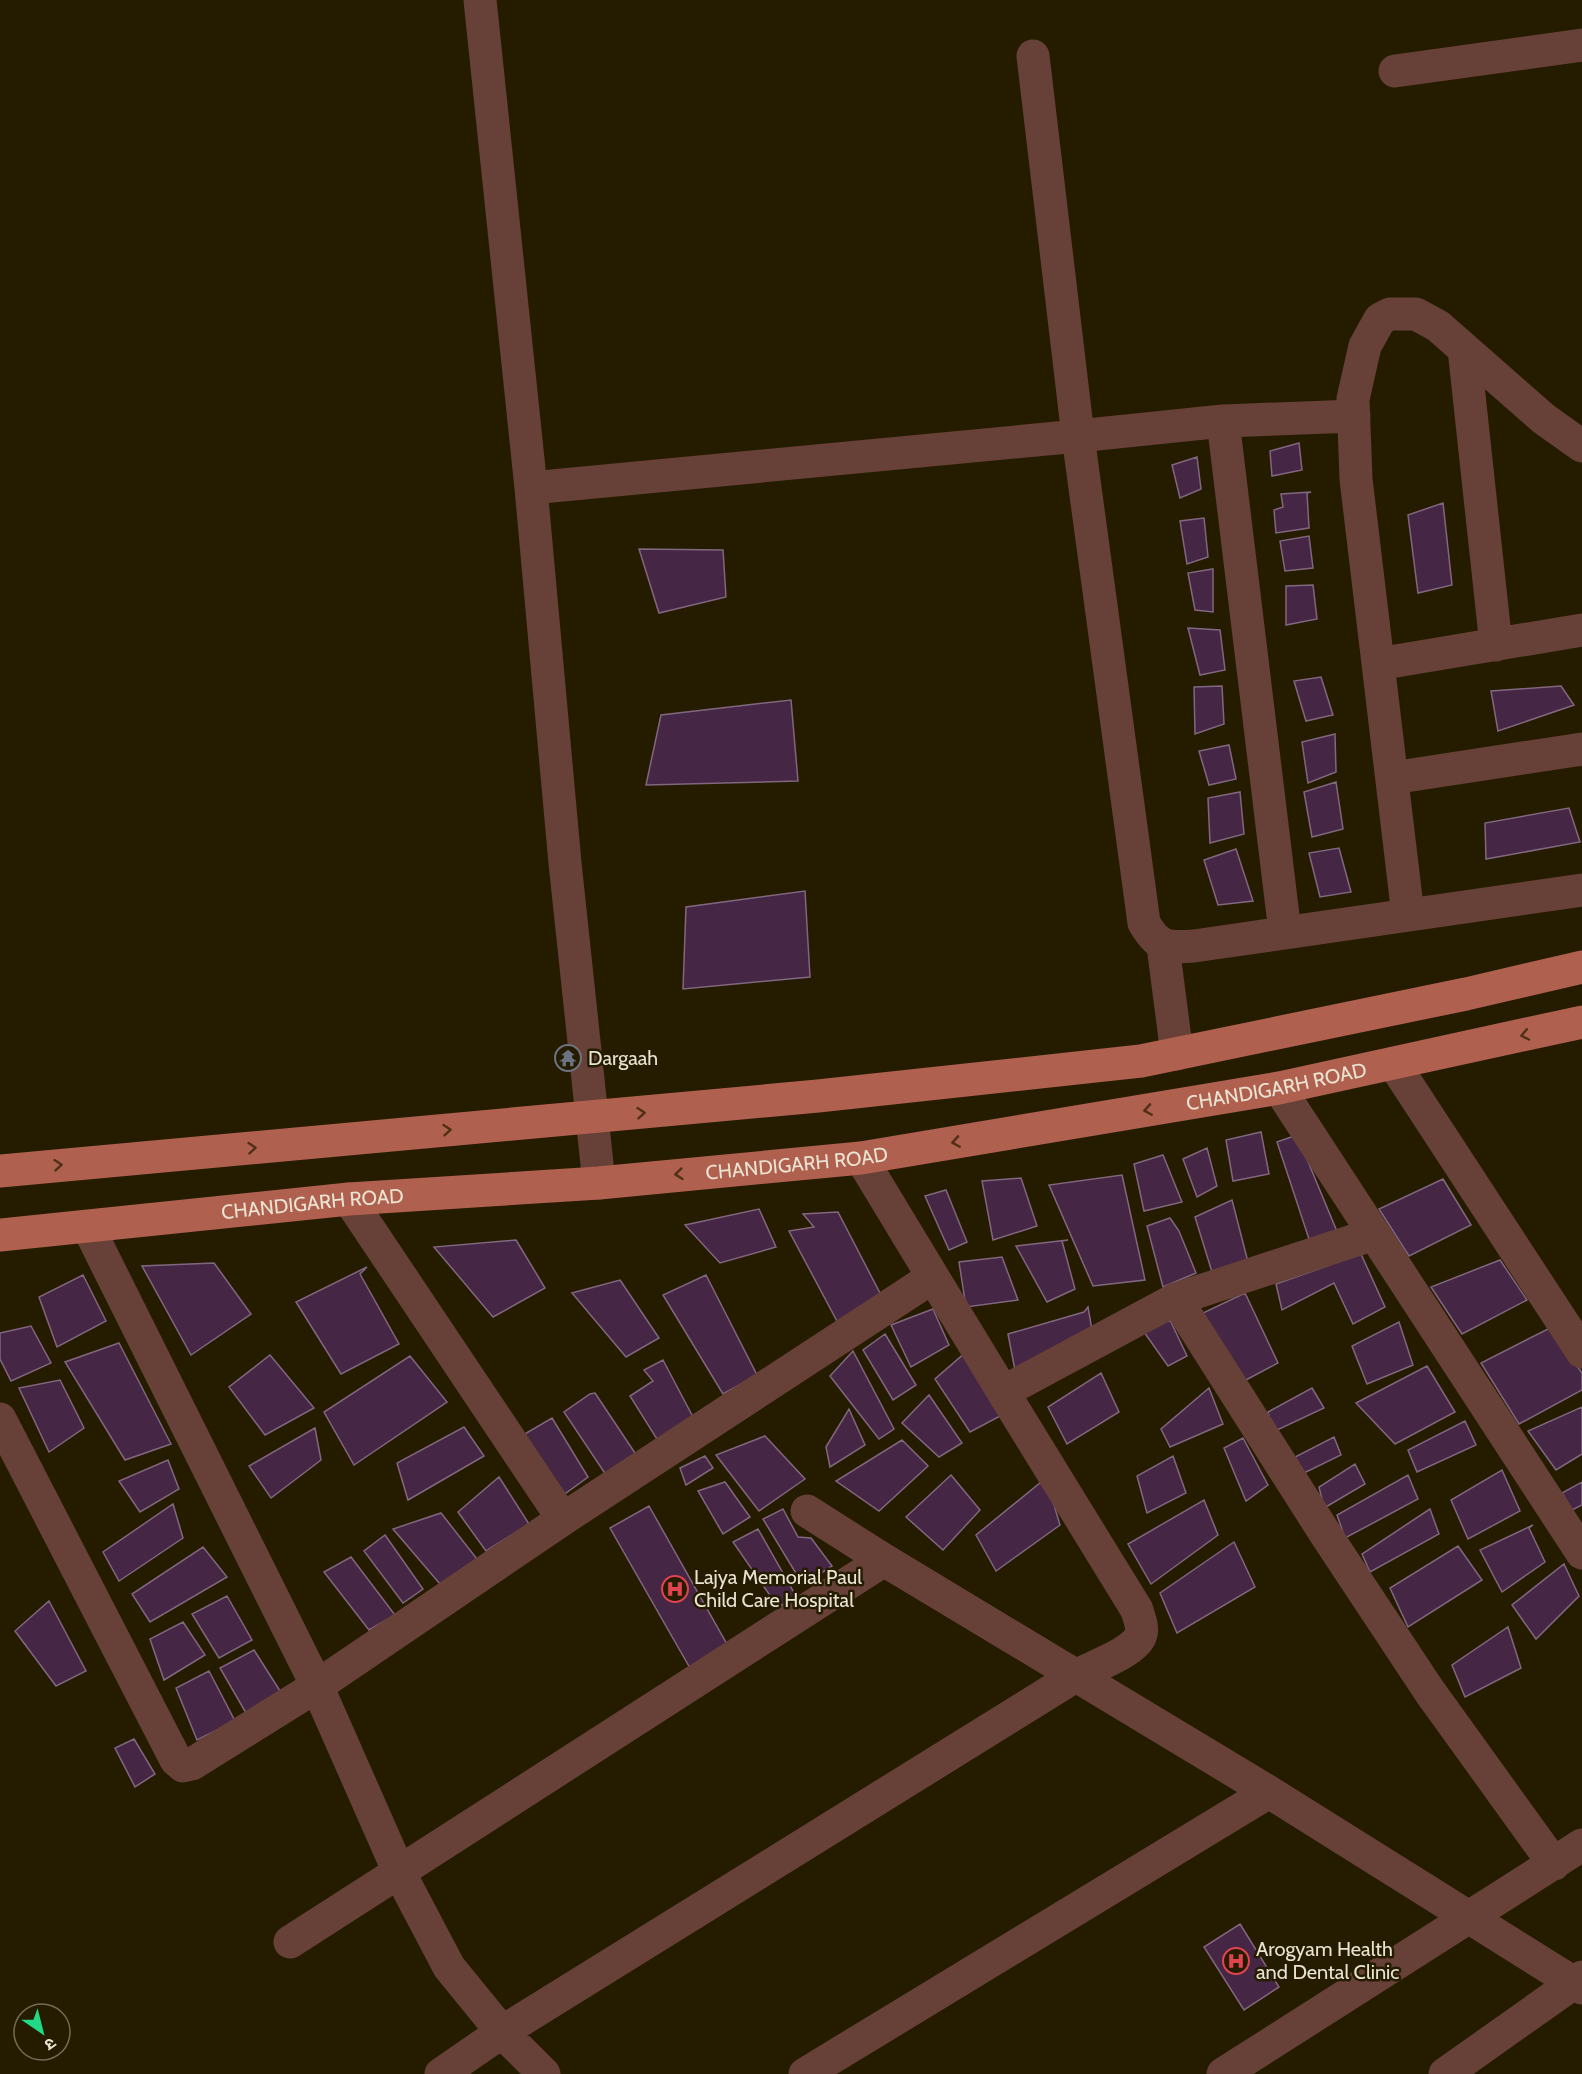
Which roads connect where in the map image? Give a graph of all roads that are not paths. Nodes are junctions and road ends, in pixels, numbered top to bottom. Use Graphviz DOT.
graph roads {
  1 [pos="480,0"];
  2 [pos="1582,45"];
  3 [pos="1033,56"];
  4 [pos="1395,71"];
  5 [pos="1464,349"];
  6 [pos="1354,416"];
  7 [pos="1223,421"];
  8 [pos="1078,436"];
  9 [pos="1582,446"];
  10 [pos="531,488"];
  11 [pos="1582,630"];
  12 [pos="1496,645"];
  13 [pos="1378,664"];
  14 [pos="1582,749"];
  15 [pos="1392,778"];
  16 [pos="1582,890"];
  17 [pos="1408,915"];
  18 [pos="1285,932"];
  19 [pos="1163,946"];
  20 [pos="1582,967"];
  21 [pos="1582,1022"];
  22 [pos="1177,1054"];
  23 [pos="1394,1064"];
  24 [pos="1279,1088"];
  25 [pos="593,1117"];
  26 [pos="861,1158"];
  27 [pos="0,1171"];
  28 [pos="598,1182"];
  29 [pos="350,1200"];
  30 [pos="88,1227"];
  31 [pos="1374,1234"];
  32 [pos="0,1235"];
  33 [pos="933,1277"];
  34 [pos="1176,1299"];
  35 [pos="1582,1352"];
  36 [pos="1003,1392"];
  37 [pos="0,1419"];
  38 [pos="807,1511"];
  39 [pos="563,1520"];
  40 [pos="1582,1552"];
  41 [pos="884,1560"];
  42 [pos="1077,1675"];
  43 [pos="317,1686"];
  44 [pos="1269,1792"];
  45 [pos="1582,1845"];
  46 [pos="1554,1864"];
  47 [pos="399,1872"];
  48 [pos="1469,1916"];
  49 [pos="290,1942"];
  50 [pos="1579,1983"];
  51 [pos="502,2032"];
  52 [pos="441,2074"];
  53 [pos="544,2074"];
  54 [pos="805,2074"];
  55 [pos="1222,2074"];
  56 [pos="1445,2074"];
  1 -- 10 [label="street"];
  2 -- 4 [label="street"];
  3 -- 8 [label="street"];
  5 -- 6 [label="street"];
  5 -- 9 [label="street"];
  5 -- 12 [label="street"];
  6 -- 7 [label="street"];
  6 -- 13 [label="street"];
  7 -- 8 [label="street"];
  7 -- 18 [label="street"];
  8 -- 10 [label="street"];
  8 -- 19 [label="street"];
  10 -- 25 [label="street"];
  11 -- 12 [label="street"];
  12 -- 13 [label="street"];
  13 -- 15 [label="street"];
  14 -- 15 [label="street"];
  15 -- 17 [label="street"];
  16 -- 17 [label="street"];
  17 -- 18 [label="street"];
  18 -- 19 [label="street"];
  19 -- 22 [label="street"];
  20 -- 22 [label="main road"];
  21 -- 23 [label="main road, CHANDIGARH ROAD, one-way"];
  25 -- 22 [label="main road, one-way"];
  23 -- 24 [label="main road, CHANDIGARH ROAD"];
  23 -- 35 [label="street"];
  24 -- 26 [label="main road, CHANDIGARH ROAD, one-way"];
  24 -- 31 [label="street"];
  27 -- 25 [label="main road, one-way"];
  25 -- 28 [label="street"];
  26 -- 28 [label="main road, CHANDIGARH ROAD, one-way"];
  26 -- 33 [label="street"];
  28 -- 29 [label="main road, CHANDIGARH ROAD"];
  29 -- 30 [label="main road, CHANDIGARH ROAD"];
  29 -- 39 [label="street"];
  30 -- 32 [label="main road, CHANDIGARH ROAD"];
  30 -- 43 [label="street"];
  31 -- 34 [label="street"];
  31 -- 40 [label="street"];
  33 -- 36 [label="street"];
  33 -- 39 [label="street"];
  34 -- 36 [label="street"];
  34 -- 46 [label="street"];
  36 -- 42 [label="street"];
  37 -- 43 [label="street"];
  38 -- 41 [label="street"];
  39 -- 43 [label="street"];
  41 -- 42 [label="street"];
  41 -- 47 [label="street"];
  42 -- 44 [label="street"];
  42 -- 51 [label="street"];
  43 -- 47 [label="street"];
  44 -- 48 [label="street"];
  44 -- 54 [label="street"];
  45 -- 46 [label="street"];
  46 -- 48 [label="street"];
  47 -- 49 [label="street"];
  47 -- 51 [label="street"];
  48 -- 50 [label="street"];
  48 -- 55 [label="street"];
  50 -- 56 [label="street"];
  51 -- 52 [label="street"];
  51 -- 53 [label="street"];
}
